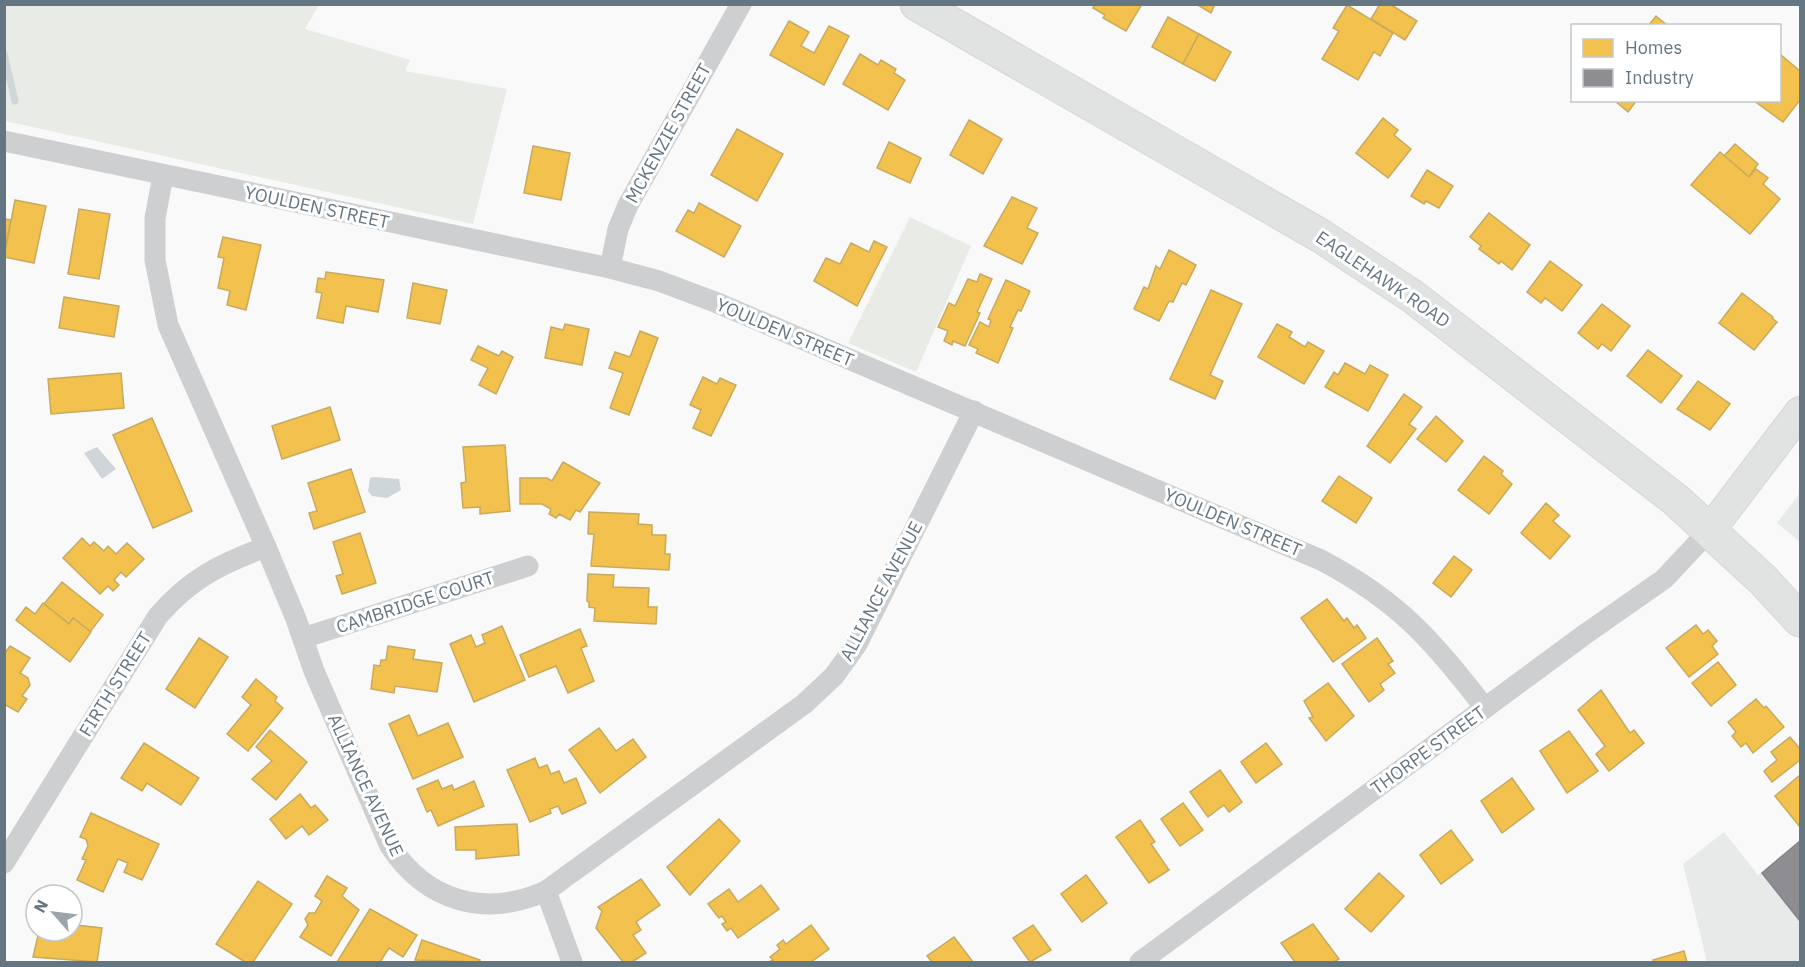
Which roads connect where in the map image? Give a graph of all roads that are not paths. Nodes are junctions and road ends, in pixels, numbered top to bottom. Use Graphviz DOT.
graph roads {
  1 [pos="741,4"];
  2 [pos="917,4"];
  3 [pos="4,141"];
  4 [pos="163,176"];
  5 [pos="610,268"];
  6 [pos="974,411"];
  7 [pos="1800,412"];
  8 [pos="1710,530"];
  9 [pos="266,547"];
  10 [pos="528,566"];
  11 [pos="1800,620"];
  12 [pos="303,638"];
  13 [pos="1485,708"];
  14 [pos="4,863"];
  15 [pos="546,891"];
  16 [pos="572,963"];
  17 [pos="1140,963"];
  1 -- 5 [label="street, MCKENZIE STREET"];
  2 -- 8 [label="main road, EAGLEHAWK ROAD"];
  3 -- 4 [label="street, YOULDEN STREET"];
  4 -- 5 [label="street, YOULDEN STREET"];
  4 -- 9 [label="street, ALLIANCE AVENUE"];
  5 -- 6 [label="street, YOULDEN STREET"];
  6 -- 13 [label="street, YOULDEN STREET"];
  6 -- 15 [label="street, ALLIANCE AVENUE"];
  7 -- 8 [label="street"];
  8 -- 11 [label="main road, EAGLEHAWK ROAD"];
  8 -- 13 [label="street, THORPE STREET"];
  9 -- 12 [label="street, ALLIANCE AVENUE"];
  9 -- 14 [label="street, FIRTH STREET"];
  10 -- 12 [label="street, CAMBRIDGE COURT"];
  12 -- 15 [label="street, ALLIANCE AVENUE"];
  13 -- 17 [label="street, THORPE STREET"];
  15 -- 16 [label="street"];
}
